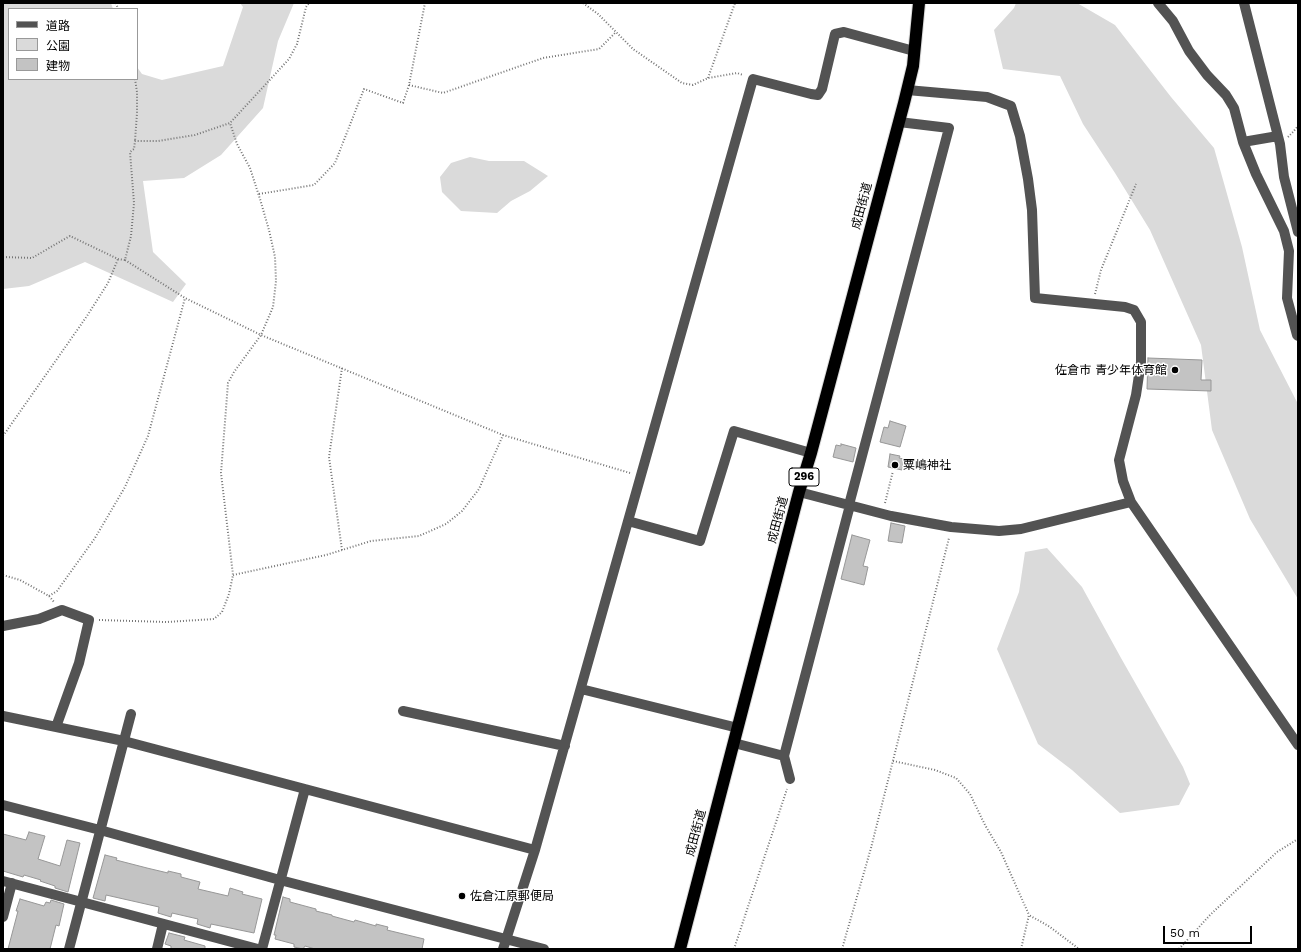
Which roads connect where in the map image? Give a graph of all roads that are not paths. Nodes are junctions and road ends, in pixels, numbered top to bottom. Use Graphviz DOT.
graph roads {
  1 [pos="919,3"];
  2 [pos="1158,3"];
  3 [pos="1244,3"];
  4 [pos="914,51"];
  5 [pos="907,90"];
  6 [pos="899,122"];
  7 [pos="1279,140"];
  8 [pos="1243,142"];
  9 [pos="1298,232"];
  10 [pos="1298,336"];
  11 [pos="811,453"];
  12 [pos="799,492"];
  13 [pos="1131,502"];
  14 [pos="849,505"];
  15 [pos="628,521"];
  16 [pos="3,626"];
  17 [pos="581,688"];
  18 [pos="403,711"];
  19 [pos="131,714"];
  20 [pos="3,716"];
  21 [pos="56,727"];
  22 [pos="738,728"];
  23 [pos="124,741"];
  24 [pos="734,743"];
  25 [pos="1298,745"];
  26 [pos="565,746"];
  27 [pos="784,756"];
  28 [pos="790,779"];
  29 [pos="305,789"];
  30 [pos="3,805"];
  31 [pos="100,830"];
  32 [pos="535,850"];
  33 [pos="280,880"];
  34 [pos="7,882"];
  35 [pos="81,903"];
  36 [pos="3,917"];
  37 [pos="163,924"];
  38 [pos="506,938"];
  39 [pos="243,947"];
  40 [pos="69,949"];
  41 [pos="157,949"];
  42 [pos="258,949"];
  43 [pos="262,949"];
  44 [pos="503,949"];
  45 [pos="544,949"];
  46 [pos="680,949"];
  1 -- 4 [label="highway, 成田街道 / 296"];
  2 -- 8 [label="street"];
  3 -- 7 [label="street"];
  4 -- 5 [label="highway, 成田街道 / 296"];
  4 -- 15 [label="street"];
  5 -- 6 [label="highway, 成田街道 / 296"];
  5 -- 13 [label="street"];
  6 -- 11 [label="highway, 成田街道 / 296"];
  6 -- 14 [label="street"];
  7 -- 8 [label="street"];
  7 -- 9 [label="street"];
  8 -- 10 [label="street"];
  11 -- 12 [label="highway, 成田街道 / 296"];
  11 -- 15 [label="street"];
  12 -- 14 [label="street"];
  12 -- 22 [label="highway, 成田街道 / 296"];
  13 -- 14 [label="street"];
  13 -- 25 [label="street"];
  14 -- 27 [label="street"];
  15 -- 17 [label="street"];
  16 -- 21 [label="street"];
  17 -- 22 [label="street"];
  17 -- 26 [label="street"];
  18 -- 26 [label="street"];
  19 -- 23 [label="street"];
  20 -- 21 [label="street"];
  21 -- 23 [label="street"];
  22 -- 24 [label="highway, 成田街道 / 296"];
  23 -- 29 [label="street"];
  23 -- 31 [label="street"];
  24 -- 27 [label="street"];
  24 -- 46 [label="highway, 成田街道 / 296"];
  26 -- 32 [label="street"];
  27 -- 28 [label="street"];
  29 -- 32 [label="street"];
  29 -- 33 [label="street"];
  30 -- 31 [label="street"];
  31 -- 33 [label="street"];
  31 -- 35 [label="street"];
  32 -- 38 [label="street"];
  33 -- 38 [label="street"];
  33 -- 43 [label="street"];
  34 -- 35 [label="street"];
  34 -- 36 [label="street"];
  35 -- 37 [label="street"];
  35 -- 40 [label="street"];
  37 -- 39 [label="street"];
  37 -- 41 [label="street"];
  38 -- 44 [label="street"];
  38 -- 45 [label="street"];
  39 -- 42 [label="street"];
}
